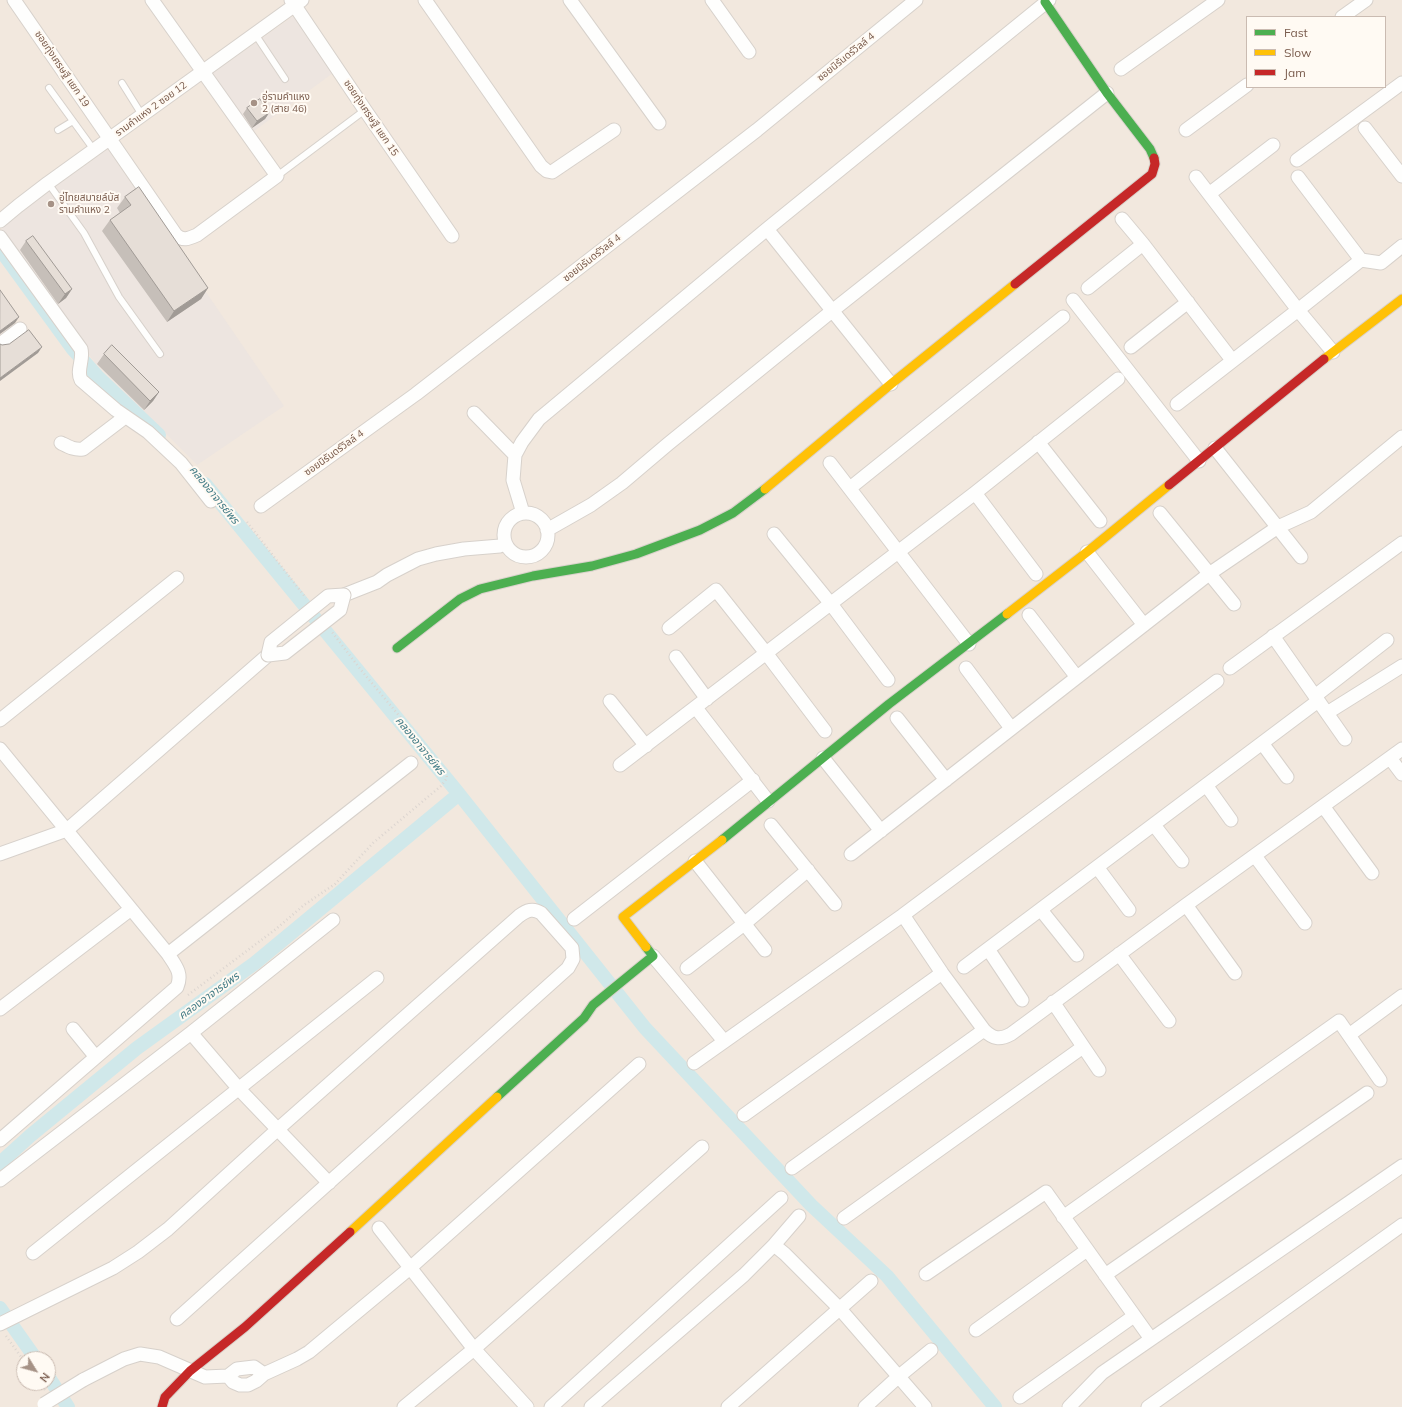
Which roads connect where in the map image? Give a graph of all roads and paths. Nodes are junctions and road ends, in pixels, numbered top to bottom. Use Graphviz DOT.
graph roads {
  1 [pos="15,0"];
  2 [pos="152,0"];
  3 [pos="425,0"];
  4 [pos="571,0"];
  5 [pos="712,0"];
  6 [pos="916,0"];
  7 [pos="1218,0"];
  8 [pos="1366,0"];
  9 [pos="1047,1"];
  10 [pos="296,2"];
  11 [pos="1343,16"];
  12 [pos="255,34"];
  13 [pos="749,52"];
  14 [pos="1122,69"];
  15 [pos="203,71"];
  16 [pos="285,79"];
  17 [pos="122,83"];
  18 [pos="1402,83"];
  19 [pos="1246,86"];
  20 [pos="49,88"];
  21 [pos="1108,93"];
  22 [pos="365,110"];
  23 [pos="142,115"];
  24 [pos="72,121"];
  25 [pos="659,123"];
  26 [pos="1365,128"];
  27 [pos="58,130"];
  28 [pos="614,130"];
  29 [pos="1186,130"];
  30 [pos="109,139"];
  31 [pos="1273,145"];
  32 [pos="94,150"];
  33 [pos="1297,160"];
  34 [pos="277,176"];
  35 [pos="1402,176"];
  36 [pos="1196,177"];
  37 [pos="1298,177"];
  38 [pos="48,183"];
  39 [pos="1209,194"];
  40 [pos="1122,219"];
  41 [pos="1,221"];
  42 [pos="767,229"];
  43 [pos="452,236"];
  44 [pos="0,237"];
  45 [pos="1143,244"];
  46 [pos="1402,246"];
  47 [pos="1361,260"];
  48 [pos="1088,288"];
  49 [pos="1402,299"];
  50 [pos="1073,300"];
  51 [pos="1188,302"];
  52 [pos="1298,310"];
  53 [pos="832,311"];
  54 [pos="1063,317"];
  55 [pos="20,329"];
  56 [pos="0,344"];
  57 [pos="1131,347"];
  58 [pos="1333,352"];
  59 [pos="160,354"];
  60 [pos="1232,360"];
  61 [pos="1118,379"];
  62 [pos="891,384"];
  63 [pos="1177,404"];
  64 [pos="474,413"];
  65 [pos="125,417"];
  66 [pos="1402,436"];
  67 [pos="1038,442"];
  68 [pos="61,443"];
  69 [pos="1215,448"];
  70 [pos="515,455"];
  71 [pos="1199,461"];
  72 [pos="830,463"];
  73 [pos="850,488"];
  74 [pos="975,493"];
  75 [pos="211,501"];
  76 [pos="261,506"];
  77 [pos="1160,512"];
  78 [pos="523,513"];
  79 [pos="1100,521"];
  80 [pos="247,522"];
  81 [pos="1278,527"];
  82 [pos="547,530"];
  83 [pos="774,534"];
  84 [pos="505,543"];
  85 [pos="1402,543"];
  86 [pos="898,552"];
  87 [pos="1087,552"];
  88 [pos="533,556"];
  89 [pos="1301,557"];
  90 [pos="1036,574"];
  91 [pos="1209,574"];
  92 [pos="532,576"];
  93 [pos="177,578"];
  94 [pos="344,595"];
  95 [pos="310,604"];
  96 [pos="830,604"];
  97 [pos="1234,604"];
  98 [pos="1029,615"];
  99 [pos="1144,625"];
  100 [pos="329,628"];
  101 [pos="669,628"];
  102 [pos="1273,636"];
  103 [pos="1387,640"];
  104 [pos="969,644"];
  105 [pos="397,648"];
  106 [pos="766,654"];
  107 [pos="268,655"];
  108 [pos="676,657"];
  109 [pos="1402,666"];
  110 [pos="966,668"];
  111 [pos="1230,668"];
  112 [pos="1076,676"];
  113 [pos="888,680"];
  114 [pos="1217,681"];
  115 [pos="707,699"];
  116 [pos="1317,699"];
  117 [pos="610,701"];
  118 [pos="696,708"];
  119 [pos="1327,713"];
  120 [pos="897,718"];
  121 [pos="0,720"];
  122 [pos="1011,728"];
  123 [pos="825,731"];
  124 [pos="1345,739"];
  125 [pos="1262,743"];
  126 [pos="646,746"];
  127 [pos="0,749"];
  128 [pos="1402,749"];
  129 [pos="822,758"];
  130 [pos="1390,758"];
  131 [pos="411,763"];
  132 [pos="620,765"];
  133 [pos="1402,774"];
  134 [pos="1287,777"];
  135 [pos="753,780"];
  136 [pos="946,780"];
  137 [pos="1206,785"];
  138 [pos="768,801"];
  139 [pos="1323,806"];
  140 [pos="1231,820"];
  141 [pos="771,825"];
  142 [pos="1154,825"];
  143 [pos="67,830"];
  144 [pos="881,831"];
  145 [pos="0,854"];
  146 [pos="851,854"];
  147 [pos="1255,856"];
  148 [pos="695,861"];
  149 [pos="1182,861"];
  150 [pos="1097,867"];
  151 [pos="808,870"];
  152 [pos="1372,873"];
  153 [pos="835,904"];
  154 [pos="1186,905"];
  155 [pos="131,909"];
  156 [pos="1041,910"];
  157 [pos="1129,910"];
  158 [pos="903,915"];
  159 [pos="574,919"];
  160 [pos="332,920"];
  161 [pos="1305,923"];
  162 [pos="744,924"];
  163 [pos="988,949"];
  164 [pos="765,950"];
  165 [pos="168,954"];
  166 [pos="1119,954"];
  167 [pos="1077,955"];
  168 [pos="653,956"];
  169 [pos="964,967"];
  170 [pos="688,968"];
  171 [pos="942,973"];
  172 [pos="1235,973"];
  173 [pos="377,978"];
  174 [pos="186,996"];
  175 [pos="1402,996"];
  176 [pos="1022,1000"];
  177 [pos="1053,1002"];
  178 [pos="0,1009"];
  179 [pos="1169,1022"];
  180 [pos="73,1029"];
  181 [pos="984,1030"];
  182 [pos="191,1033"];
  183 [pos="1349,1035"];
  184 [pos="724,1041"];
  185 [pos="1083,1048"];
  186 [pos="95,1056"];
  187 [pos="694,1063"];
  188 [pos="639,1064"];
  189 [pos="1099,1070"];
  190 [pos="1380,1080"];
  191 [pos="239,1089"];
  192 [pos="1367,1093"];
  193 [pos="744,1115"];
  194 [pos="278,1129"];
  195 [pos="0,1140"];
  196 [pos="702,1147"];
  197 [pos="1402,1166"];
  198 [pos="792,1168"];
  199 [pos="0,1180"];
  200 [pos="329,1183"];
  201 [pos="781,1198"];
  202 [pos="799,1216"];
  203 [pos="1064,1217"];
  204 [pos="844,1218"];
  205 [pos="1402,1225"];
  206 [pos="378,1228"];
  207 [pos="774,1246"];
  208 [pos="1087,1250"];
  209 [pos="33,1254"];
  210 [pos="410,1268"];
  211 [pos="926,1274"];
  212 [pos="1105,1275"];
  213 [pos="871,1281"];
  214 [pos="840,1309"];
  215 [pos="1134,1316"];
  216 [pos="177,1320"];
  217 [pos="2,1329"];
  218 [pos="976,1330"];
  219 [pos="1150,1339"];
  220 [pos="474,1349"];
  221 [pos="931,1350"];
  222 [pos="17,1351"];
  223 [pos="190,1371"];
  224 [pos="898,1377"];
  225 [pos="1020,1397"];
  226 [pos="42,1406"];
  227 [pos="162,1407"];
  228 [pos="404,1407"];
  229 [pos="527,1407"];
  230 [pos="552,1407"];
  231 [pos="591,1407"];
  232 [pos="728,1407"];
  233 [pos="865,1407"];
  234 [pos="925,1407"];
  235 [pos="1069,1407"];
  236 [pos="1148,1407"];
  1 -- 30 [label="street, ซอยทุ่งเศรษฐี แยก 19"];
  2 -- 15 [label="street"];
  3 -- 28 [label="street"];
  4 -- 25 [label="street"];
  5 -- 13 [label="street"];
  6 -- 76 [label="street, ซอยนิรันดร์วิลล์ 4"];
  7 -- 14 [label="street"];
  8 -- 11 [label="street"];
  9 -- 21 [label="street"];
  9 -- 42 [label="street"];
  10 -- 12 [label="street, รามคำแหง 2 ซอย 12"];
  10 -- 22 [label="street, ซอยทุ่งเศรษฐี แยก 15"];
  12 -- 15 [label="street, รามคำแหง 2 ซอย 12"];
  12 -- 16 [label="lane"];
  15 -- 23 [label="street, รามคำแหง 2 ซอย 12"];
  15 -- 34 [label="street"];
  17 -- 23 [label="lane"];
  18 -- 33 [label="street"];
  19 -- 29 [label="street"];
  20 -- 24 [label="lane"];
  21 -- 53 [label="street"];
  21 -- 62 [label="street"];
  22 -- 34 [label="lane"];
  22 -- 43 [label="street, ซอยทุ่งเศรษฐี แยก 15"];
  23 -- 30 [label="street, รามคำแหง 2 ซอย 12"];
  24 -- 27 [label="lane"];
  24 -- 32 [label="lane"];
  26 -- 35 [label="street"];
  30 -- 32 [label="street, รามคำแหง 2 ซอย 12"];
  30 -- 34 [label="street, ซอยทุ่งเศรษฐี แยก 19"];
  31 -- 39 [label="street"];
  32 -- 38 [label="street, รามคำแหง 2 ซอย 12"];
  36 -- 39 [label="street"];
  37 -- 47 [label="street"];
  38 -- 41 [label="street, รามคำแหง 2 ซอย 12"];
  38 -- 59 [label="lane"];
  39 -- 52 [label="street"];
  40 -- 45 [label="street"];
  42 -- 53 [label="street"];
  42 -- 70 [label="street"];
  44 -- 65 [label="street"];
  45 -- 48 [label="street"];
  45 -- 51 [label="street"];
  46 -- 47 [label="street"];
  47 -- 52 [label="street"];
  49 -- 58 [label="street"];
  50 -- 71 [label="street"];
  51 -- 57 [label="street"];
  51 -- 60 [label="street"];
  52 -- 58 [label="street"];
  52 -- 60 [label="street"];
  53 -- 62 [label="street"];
  53 -- 82 [label="street"];
  54 -- 73 [label="street"];
  55 -- 56 [label="street"];
  58 -- 69 [label="street"];
  60 -- 63 [label="street"];
  61 -- 67 [label="street"];
  62 -- 92 [label="street"];
  64 -- 70 [label="street"];
  65 -- 68 [label="street"];
  65 -- 75 [label="street"];
  66 -- 81 [label="street"];
  67 -- 74 [label="street"];
  67 -- 79 [label="street"];
  69 -- 71 [label="street"];
  69 -- 81 [label="street"];
  70 -- 78 [label="street"];
  71 -- 87 [label="street"];
  72 -- 73 [label="street"];
  73 -- 86 [label="street"];
  74 -- 86 [label="street"];
  74 -- 90 [label="street"];
  77 -- 91 [label="street"];
  78 -- 82 [label="street"];
  78 -- 84 [label="street"];
  80 -- 95 [label="path"];
  81 -- 89 [label="street"];
  81 -- 91 [label="street"];
  82 -- 88 [label="street"];
  83 -- 96 [label="street"];
  84 -- 88 [label="street"];
  84 -- 94 [label="street"];
  85 -- 102 [label="street"];
  86 -- 96 [label="street"];
  86 -- 104 [label="street"];
  87 -- 99 [label="street"];
  87 -- 104 [label="street"];
  88 -- 92 [label="street"];
  91 -- 97 [label="street"];
  91 -- 99 [label="street"];
  92 -- 105 [label="street"];
  93 -- 121 [label="street"];
  94 -- 107 [label="street, bridge"];
  94 -- 107 [label="street, bridge"];
  96 -- 106 [label="street"];
  96 -- 113 [label="street"];
  98 -- 112 [label="street"];
  99 -- 112 [label="street"];
  100 -- 174 [label="path"];
  101 -- 106 [label="street"];
  102 -- 111 [label="street"];
  102 -- 116 [label="street"];
  103 -- 116 [label="street"];
  104 -- 129 [label="street"];
  106 -- 115 [label="street"];
  106 -- 123 [label="street"];
  107 -- 143 [label="street"];
  108 -- 115 [label="street"];
  109 -- 119 [label="street"];
  110 -- 122 [label="street"];
  112 -- 122 [label="street"];
  114 -- 158 [label="street"];
  115 -- 118 [label="street"];
  116 -- 119 [label="street"];
  116 -- 125 [label="street"];
  117 -- 126 [label="street"];
  118 -- 126 [label="street"];
  118 -- 135 [label="street"];
  119 -- 124 [label="street"];
  120 -- 136 [label="street"];
  122 -- 136 [label="street"];
  125 -- 134 [label="street"];
  125 -- 137 [label="street"];
  126 -- 132 [label="street"];
  127 -- 143 [label="street"];
  128 -- 130 [label="street"];
  129 -- 138 [label="street"];
  129 -- 144 [label="street"];
  130 -- 133 [label="street"];
  130 -- 139 [label="street"];
  131 -- 165 [label="street"];
  135 -- 138 [label="street"];
  135 -- 159 [label="street"];
  136 -- 144 [label="street"];
  137 -- 140 [label="street"];
  137 -- 142 [label="street"];
  138 -- 148 [label="street"];
  139 -- 147 [label="street"];
  139 -- 152 [label="street"];
  141 -- 151 [label="street"];
  142 -- 149 [label="street"];
  142 -- 150 [label="street"];
  143 -- 145 [label="street"];
  143 -- 155 [label="street"];
  144 -- 146 [label="street"];
  147 -- 154 [label="street"];
  147 -- 161 [label="street"];
  148 -- 162 [label="street"];
  148 -- 168 [label="street"];
  150 -- 156 [label="street"];
  150 -- 157 [label="street"];
  151 -- 153 [label="street"];
  151 -- 162 [label="street"];
  154 -- 166 [label="street"];
  154 -- 172 [label="street"];
  155 -- 165 [label="street"];
  155 -- 178 [label="street"];
  156 -- 163 [label="street"];
  156 -- 167 [label="street"];
  158 -- 171 [label="street"];
  158 -- 184 [label="street"];
  160 -- 182 [label="street"];
  162 -- 164 [label="street"];
  162 -- 170 [label="street"];
  163 -- 169 [label="street"];
  163 -- 176 [label="street"];
  165 -- 186 [label="street"];
  166 -- 177 [label="street"];
  166 -- 179 [label="street"];
  168 -- 184 [label="street"];
  168 -- 223 [label="street"];
  171 -- 181 [label="street"];
  171 -- 193 [label="street"];
  173 -- 191 [label="street"];
  175 -- 183 [label="street"];
  177 -- 181 [label="street"];
  177 -- 185 [label="street"];
  180 -- 186 [label="street"];
  181 -- 198 [label="street"];
  182 -- 191 [label="street"];
  182 -- 199 [label="street"];
  183 -- 190 [label="street"];
  183 -- 203 [label="street"];
  184 -- 187 [label="street"];
  185 -- 189 [label="street"];
  185 -- 204 [label="street"];
  186 -- 195 [label="street"];
  188 -- 210 [label="street"];
  191 -- 194 [label="street"];
  191 -- 209 [label="street"];
  192 -- 212 [label="street"];
  194 -- 200 [label="street"];
  194 -- 200 [label="street"];
  194 -- 217 [label="street"];
  196 -- 220 [label="street"];
  197 -- 219 [label="street"];
  200 -- 216 [label="street"];
  201 -- 230 [label="street"];
  202 -- 207 [label="street"];
  203 -- 208 [label="street"];
  203 -- 211 [label="street"];
  205 -- 236 [label="street"];
  206 -- 210 [label="street"];
  207 -- 214 [label="street"];
  207 -- 231 [label="street"];
  208 -- 212 [label="street"];
  208 -- 218 [label="street"];
  210 -- 220 [label="street"];
  210 -- 223 [label="street"];
  212 -- 215 [label="street"];
  213 -- 214 [label="street"];
  214 -- 224 [label="street"];
  214 -- 232 [label="street"];
  215 -- 219 [label="street"];
  215 -- 225 [label="street"];
  217 -- 222 [label="path"];
  219 -- 235 [label="street"];
  220 -- 228 [label="street"];
  220 -- 229 [label="street"];
  221 -- 224 [label="street"];
  223 -- 226 [label="street, bridge"];
  223 -- 227 [label="street"];
  224 -- 233 [label="street"];
  224 -- 234 [label="street"];
}
